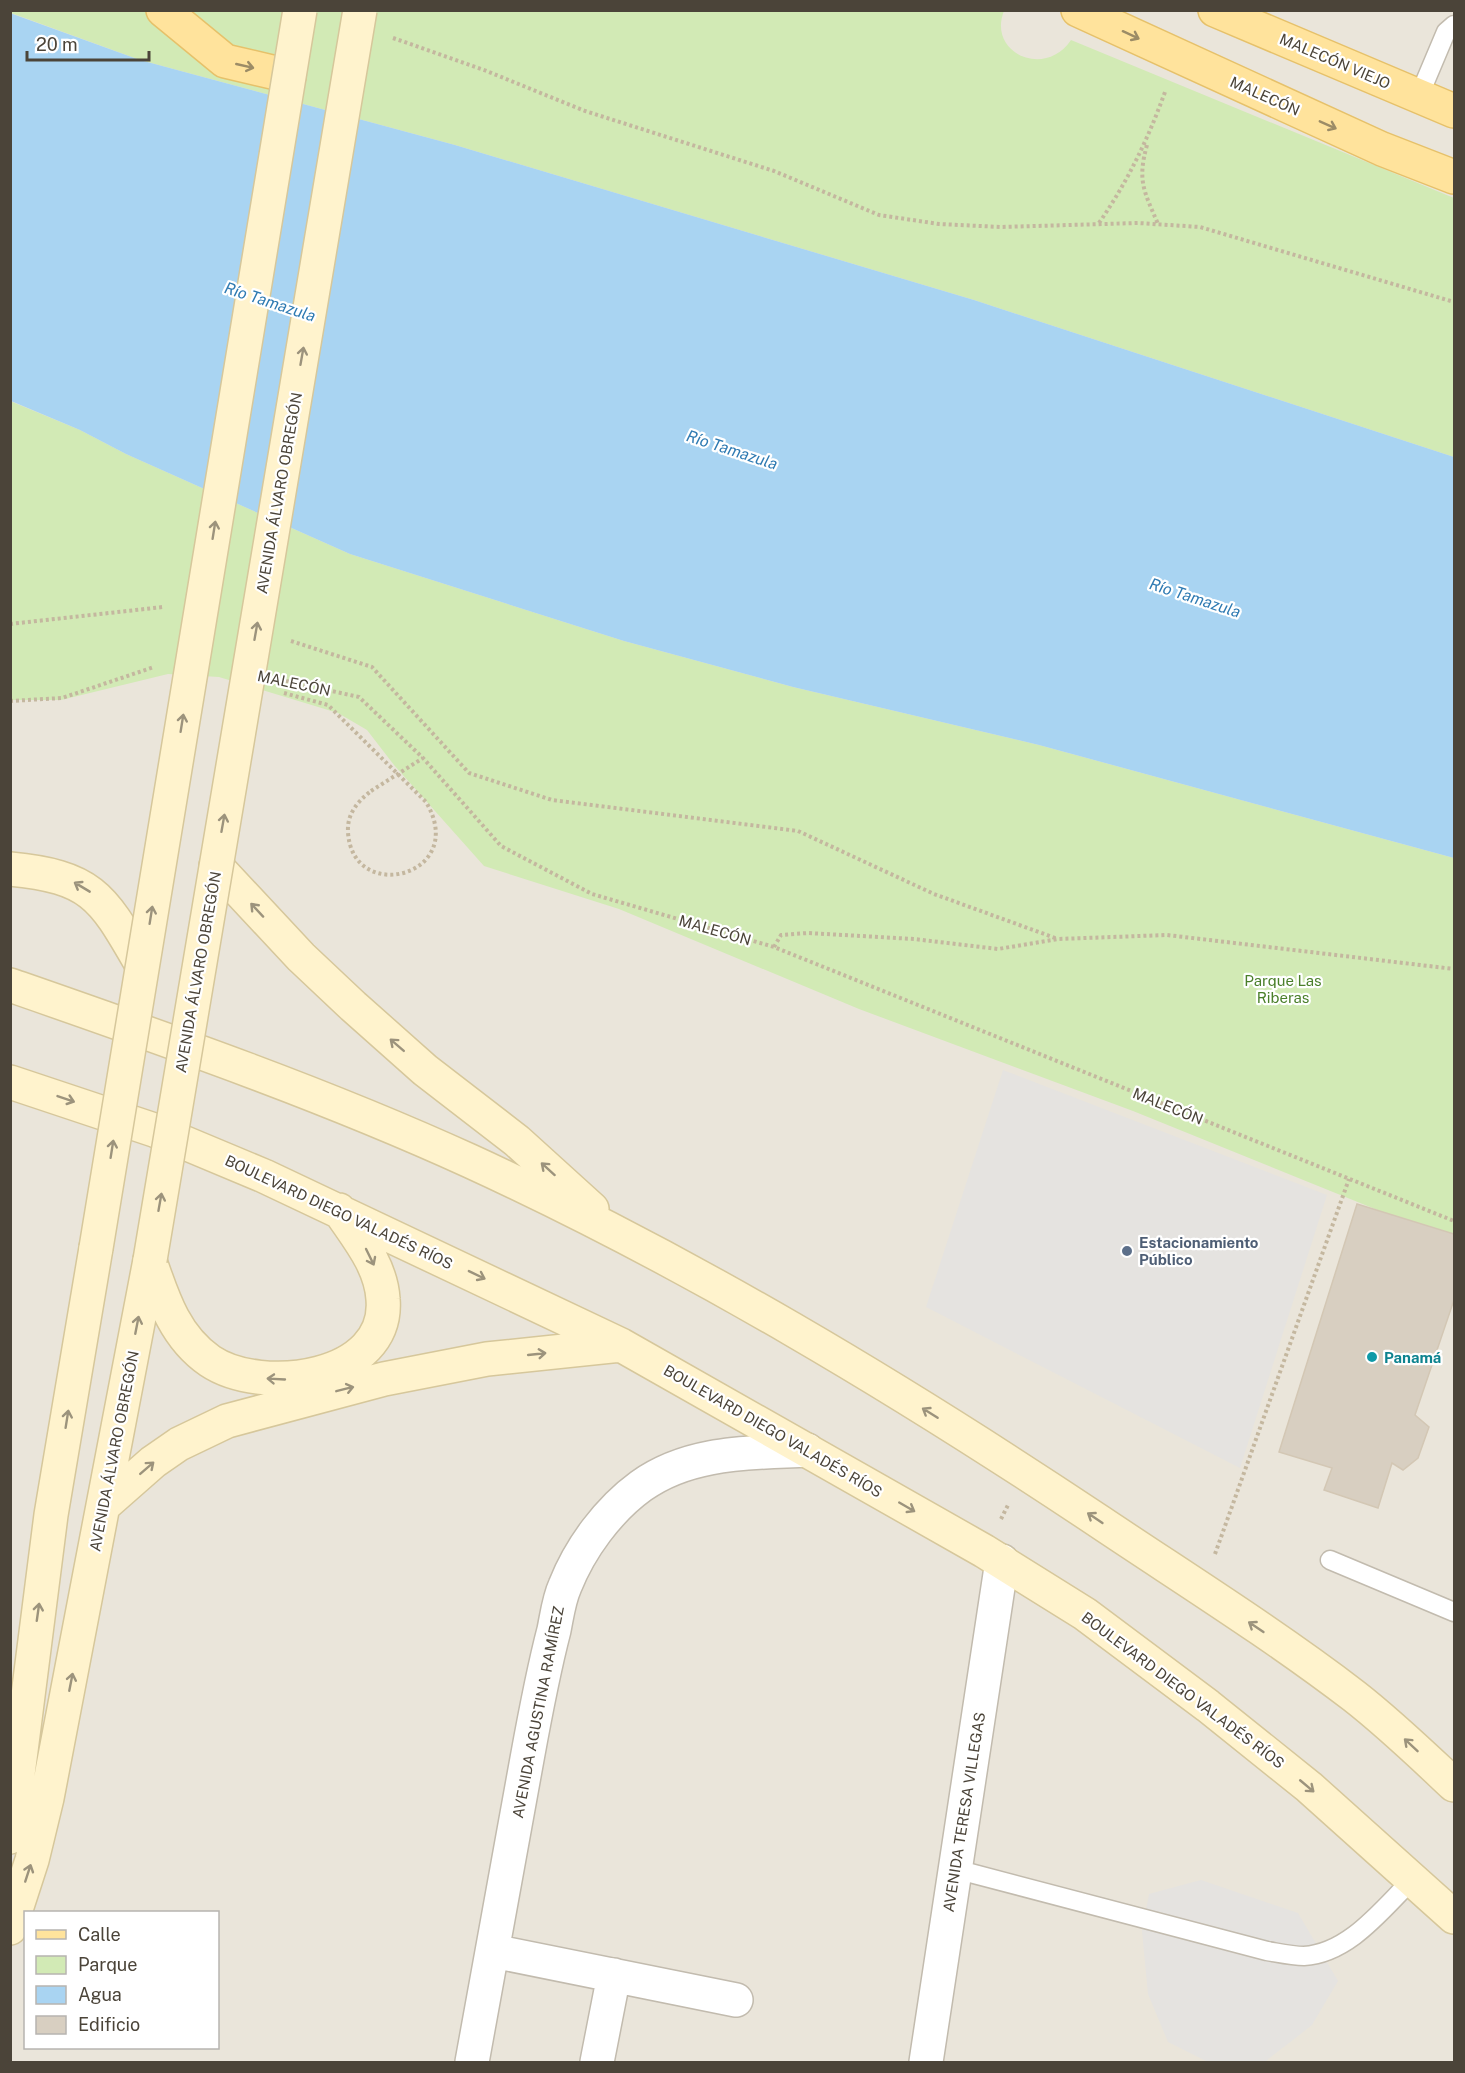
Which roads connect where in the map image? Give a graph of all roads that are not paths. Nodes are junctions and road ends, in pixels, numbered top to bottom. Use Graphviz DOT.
graph roads {
  1 [pos="164,10"];
  2 [pos="300,10"];
  3 [pos="360,10"];
  4 [pos="1078,10"];
  5 [pos="1215,10"];
  6 [pos="1455,25"];
  7 [pos="289,75"];
  8 [pos="1419,96"];
  9 [pos="1455,111"];
  10 [pos="1455,177"];
  11 [pos="216,866"];
  12 [pos="10,869"];
  13 [pos="142,965"];
  14 [pos="10,984"];
  15 [pos="10,1082"];
  16 [pos="338,1209"];
  17 [pos="623,1236"];
  18 [pos="150,1260"];
  19 [pos="621,1345"];
  20 [pos="807,1450"];
  21 [pos="103,1506"];
  22 [pos="993,1556"];
  23 [pos="1330,1560"];
  24 [pos="1455,1612"];
  25 [pos="1455,1785"];
  26 [pos="10,1837"];
  27 [pos="955,1869"];
  28 [pos="1413,1879"];
  29 [pos="1455,1917"];
  30 [pos="10,1928"];
  31 [pos="493,1951"];
  32 [pos="614,1975"];
  33 [pos="736,2000"];
  34 [pos="472,2062"];
  35 [pos="597,2062"];
  36 [pos="926,2062"];
  1 -- 7 [label="main road, one-way"];
  2 -- 7 [label="main road, bridge"];
  11 -- 3 [label="main road, AVENIDA ÁLVARO OBREGÓN, one-way, bridge"];
  4 -- 10 [label="main road, MALECÓN, one-way"];
  5 -- 8 [label="main road, MALECÓN VIEJO"];
  6 -- 8 [label="lane"];
  13 -- 7 [label="main road, one-way, bridge"];
  8 -- 9 [label="main road, MALECÓN VIEJO"];
  17 -- 11 [label="main road, one-way"];
  18 -- 11 [label="main road, AVENIDA ÁLVARO OBREGÓN, one-way, bridge"];
  13 -- 12 [label="main road, one-way"];
  26 -- 13 [label="main road, one-way, bridge"];
  14 -- 17 [label="main road"];
  15 -- 16 [label="main road, BOULEVARD DIEGO VALADÉS RÍOS, one-way"];
  16 -- 18 [label="main road, one-way"];
  16 -- 19 [label="main road, BOULEVARD DIEGO VALADÉS RÍOS, one-way"];
  25 -- 17 [label="main road, one-way"];
  21 -- 18 [label="main road, AVENIDA ÁLVARO OBREGÓN, one-way"];
  19 -- 20 [label="main road, BOULEVARD DIEGO VALADÉS RÍOS"];
  21 -- 19 [label="main road, one-way"];
  20 -- 22 [label="main road, BOULEVARD DIEGO VALADÉS RÍOS, one-way"];
  20 -- 31 [label="street, AVENIDA AGUSTINA RAMÍREZ"];
  30 -- 21 [label="main road, AVENIDA ÁLVARO OBREGÓN, one-way"];
  22 -- 27 [label="street, AVENIDA TERESA VILLEGAS"];
  22 -- 28 [label="main road, BOULEVARD DIEGO VALADÉS RÍOS, one-way"];
  23 -- 24 [label="lane"];
  27 -- 28 [label="lane"];
  27 -- 36 [label="street, AVENIDA TERESA VILLEGAS"];
  28 -- 29 [label="main road, BOULEVARD DIEGO VALADÉS RÍOS"];
  31 -- 32 [label="street"];
  31 -- 34 [label="street, AVENIDA AGUSTINA RAMÍREZ"];
  32 -- 33 [label="street"];
  32 -- 35 [label="street"];
}
